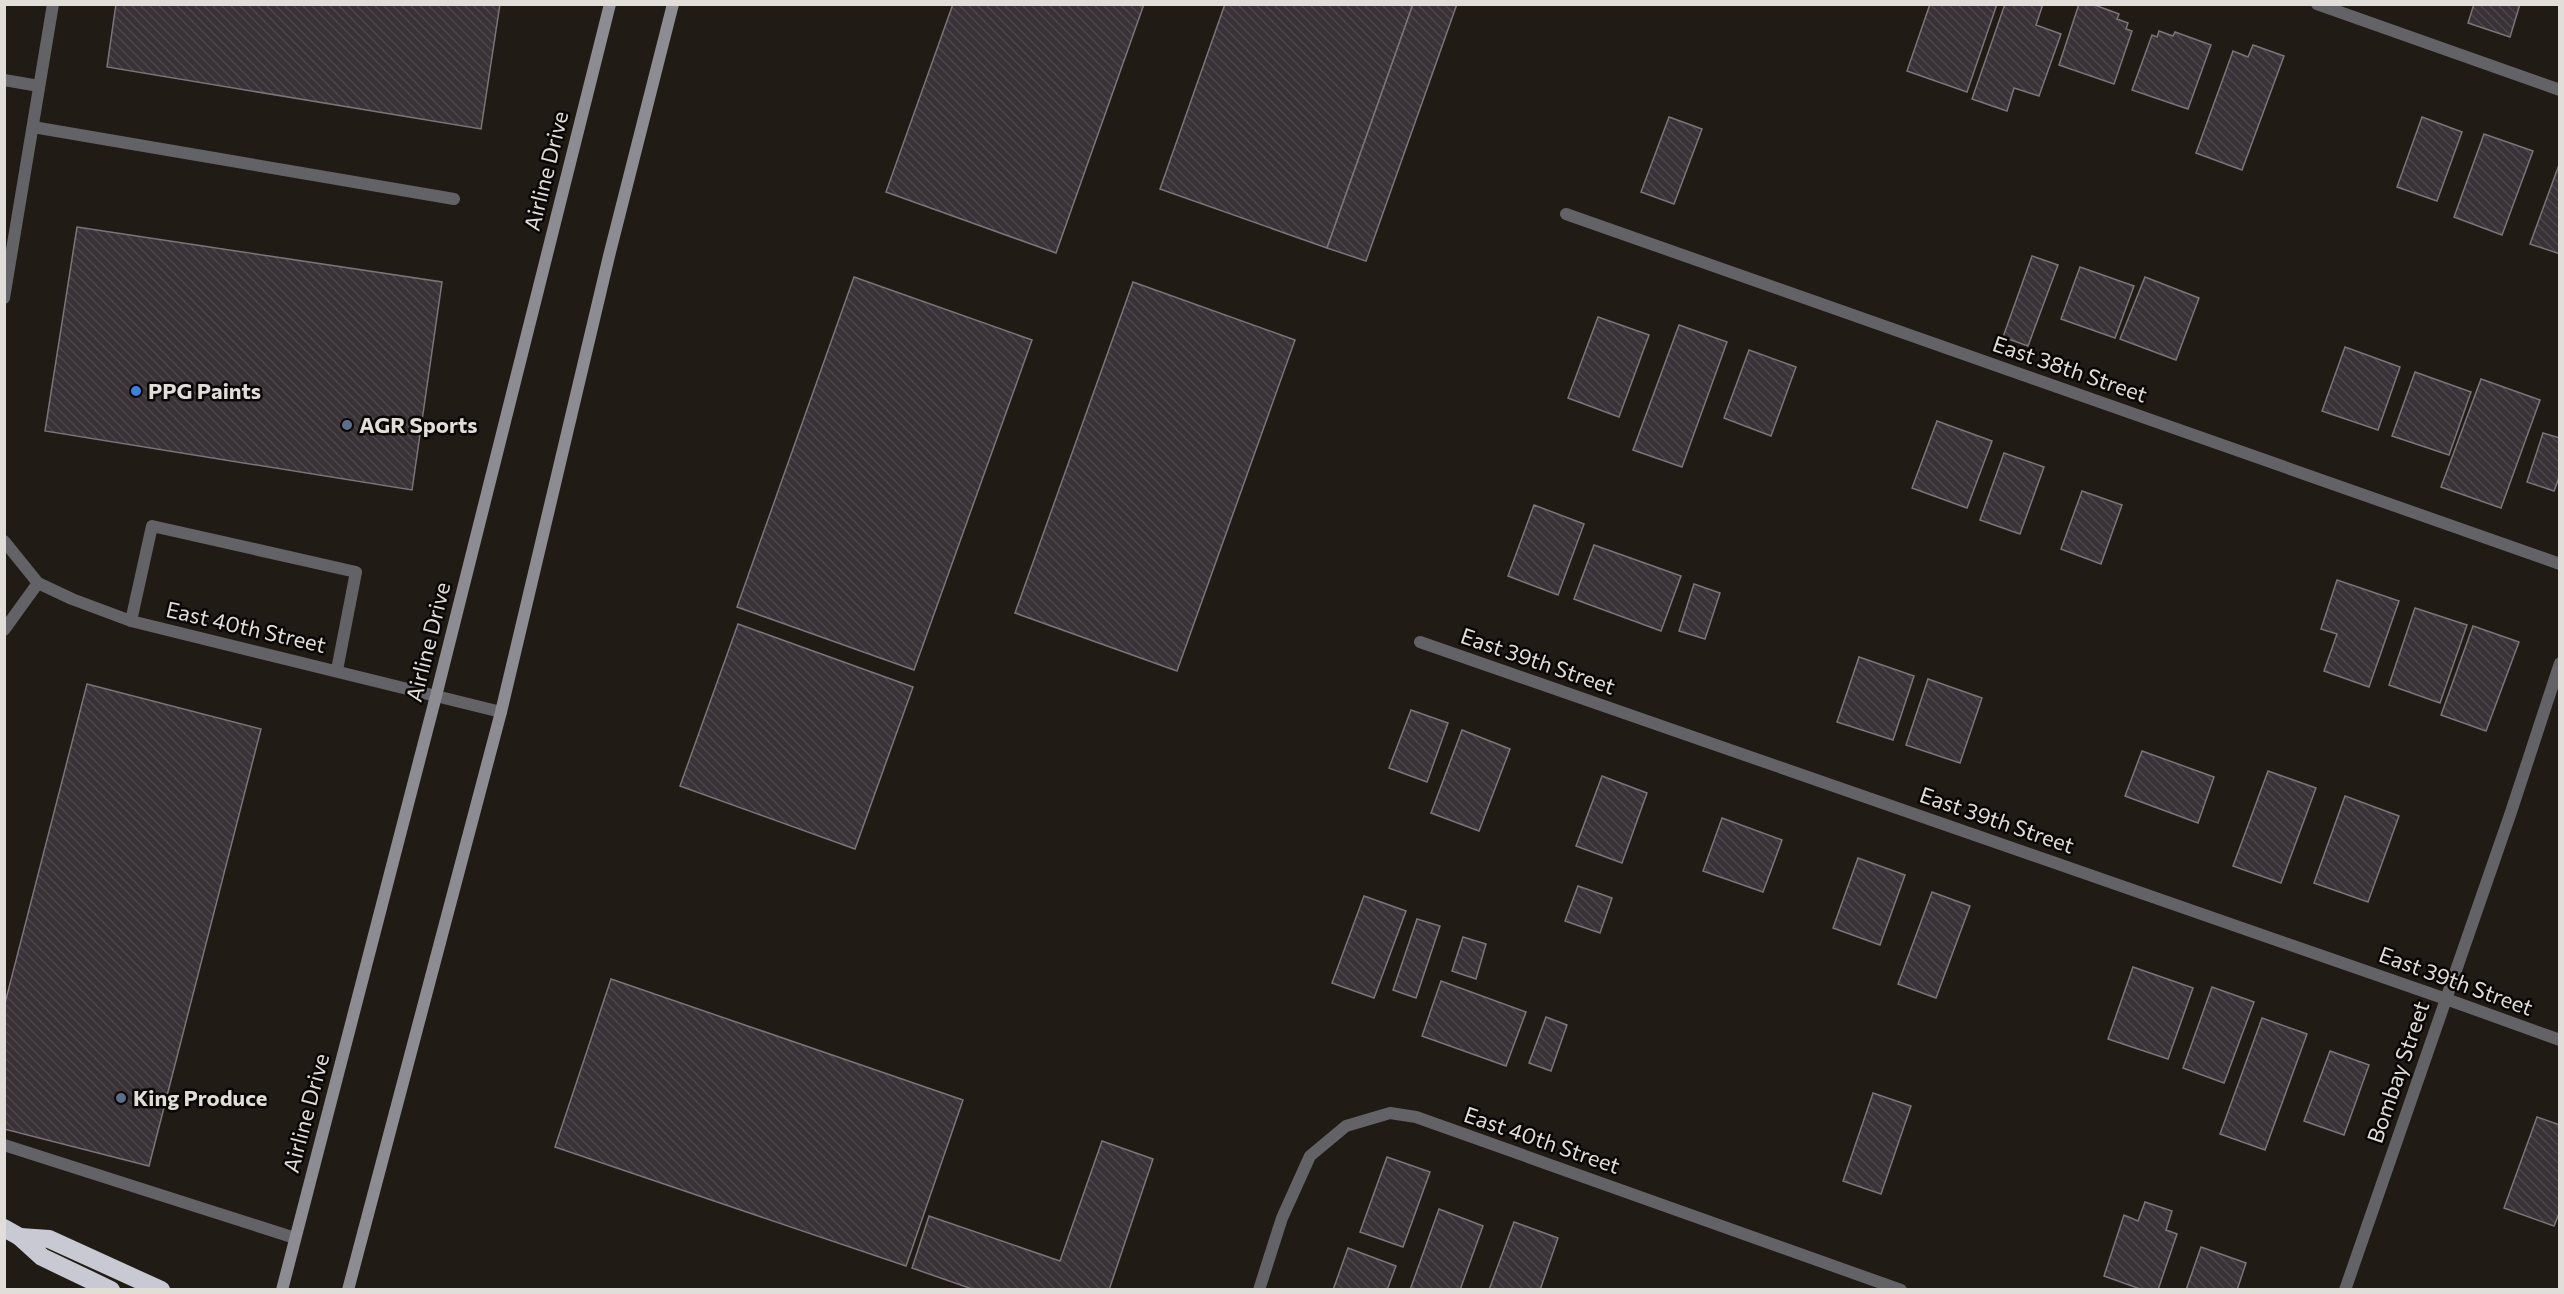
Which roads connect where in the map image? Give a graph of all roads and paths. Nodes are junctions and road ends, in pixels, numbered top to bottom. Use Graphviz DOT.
graph roads {
  1 [pos="53,4"];
  2 [pos="610,4"];
  3 [pos="673,4"];
  4 [pos="2317,4"];
  5 [pos="4,80"];
  6 [pos="39,86"];
  7 [pos="2559,90"];
  8 [pos="33,127"];
  9 [pos="454,199"];
  10 [pos="1566,214"];
  11 [pos="4,298"];
  12 [pos="4,541"];
  13 [pos="2559,564"];
  14 [pos="38,583"];
  15 [pos="131,621"];
  16 [pos="4,630"];
  17 [pos="1420,642"];
  18 [pos="2559,663"];
  19 [pos="338,670"];
  20 [pos="436,696"];
  21 [pos="501,712"];
  22 [pos="2446,999"];
  23 [pos="2559,1040"];
  24 [pos="4,1145"];
  25 [pos="12,1232"];
  26 [pos="296,1238"];
  27 [pos="111,1290"];
  28 [pos="161,1290"];
  29 [pos="282,1290"];
  30 [pos="348,1290"];
  31 [pos="1259,1290"];
  32 [pos="1901,1290"];
  33 [pos="2345,1290"];
  1 -- 6 [label="street"];
  2 -- 20 [label="main road, Airline Drive"];
  3 -- 21 [label="main road"];
  4 -- 7 [label="street"];
  5 -- 6 [label="street"];
  6 -- 8 [label="street"];
  8 -- 9 [label="street"];
  8 -- 11 [label="street"];
  10 -- 13 [label="street, East 38th Street"];
  12 -- 14 [label="street, East 40th Street"];
  14 -- 15 [label="street, East 40th Street"];
  14 -- 16 [label="street"];
  15 -- 19 [label="street, East 40th Street"];
  15 -- 19 [label="street"];
  17 -- 22 [label="street, East 39th Street"];
  18 -- 22 [label="street, Bombay Street"];
  19 -- 20 [label="street, East 40th Street"];
  20 -- 21 [label="street, East 40th Street"];
  20 -- 26 [label="main road, Airline Drive"];
  21 -- 30 [label="main road"];
  22 -- 23 [label="street, East 39th Street"];
  22 -- 33 [label="street, Bombay Street"];
  24 -- 26 [label="street"];
  25 -- 27 [label="highway"];
  25 -- 28 [label="highway"];
  26 -- 29 [label="main road, Airline Drive"];
  31 -- 32 [label="street, East 40th Street"];
}
